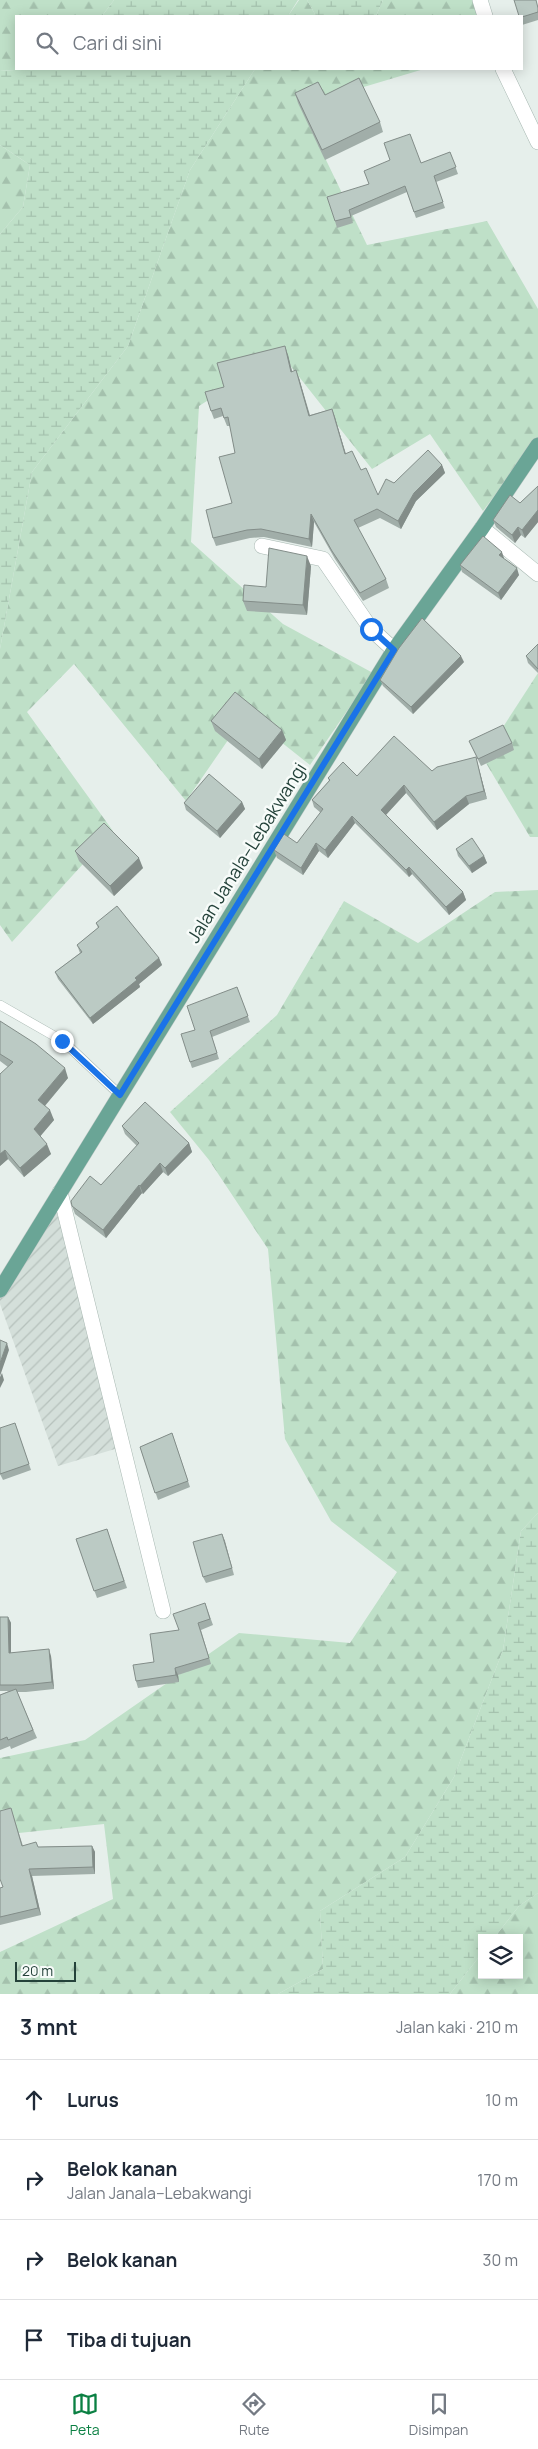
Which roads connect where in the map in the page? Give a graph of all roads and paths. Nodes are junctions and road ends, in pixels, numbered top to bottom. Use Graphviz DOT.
graph roads {
  1 [pos="480,0"];
  2 [pos="485,15"];
  3 [pos="503,70"];
  4 [pos="538,142"];
  5 [pos="538,445"];
  6 [pos="482,528"];
  7 [pos="262,546"];
  8 [pos="538,574"];
  9 [pos="394,650"];
  10 [pos="0,1005"];
  11 [pos="120,1095"];
  12 [pos="60,1192"];
  13 [pos="0,1290"];
  14 [pos="163,1611"];
  1 -- 2 [label="street"];
  3 -- 4 [label="street"];
  5 -- 6 [label="main road, Jalan Janala–Lebakwangi"];
  6 -- 8 [label="street"];
  6 -- 9 [label="main road, Jalan Janala–Lebakwangi"];
  7 -- 9 [label="street"];
  9 -- 11 [label="main road, Jalan Janala–Lebakwangi"];
  10 -- 11 [label="lane"];
  11 -- 12 [label="main road, Jalan Janala–Lebakwangi"];
  12 -- 13 [label="main road, Jalan Janala–Lebakwangi"];
  12 -- 14 [label="street"];
}
